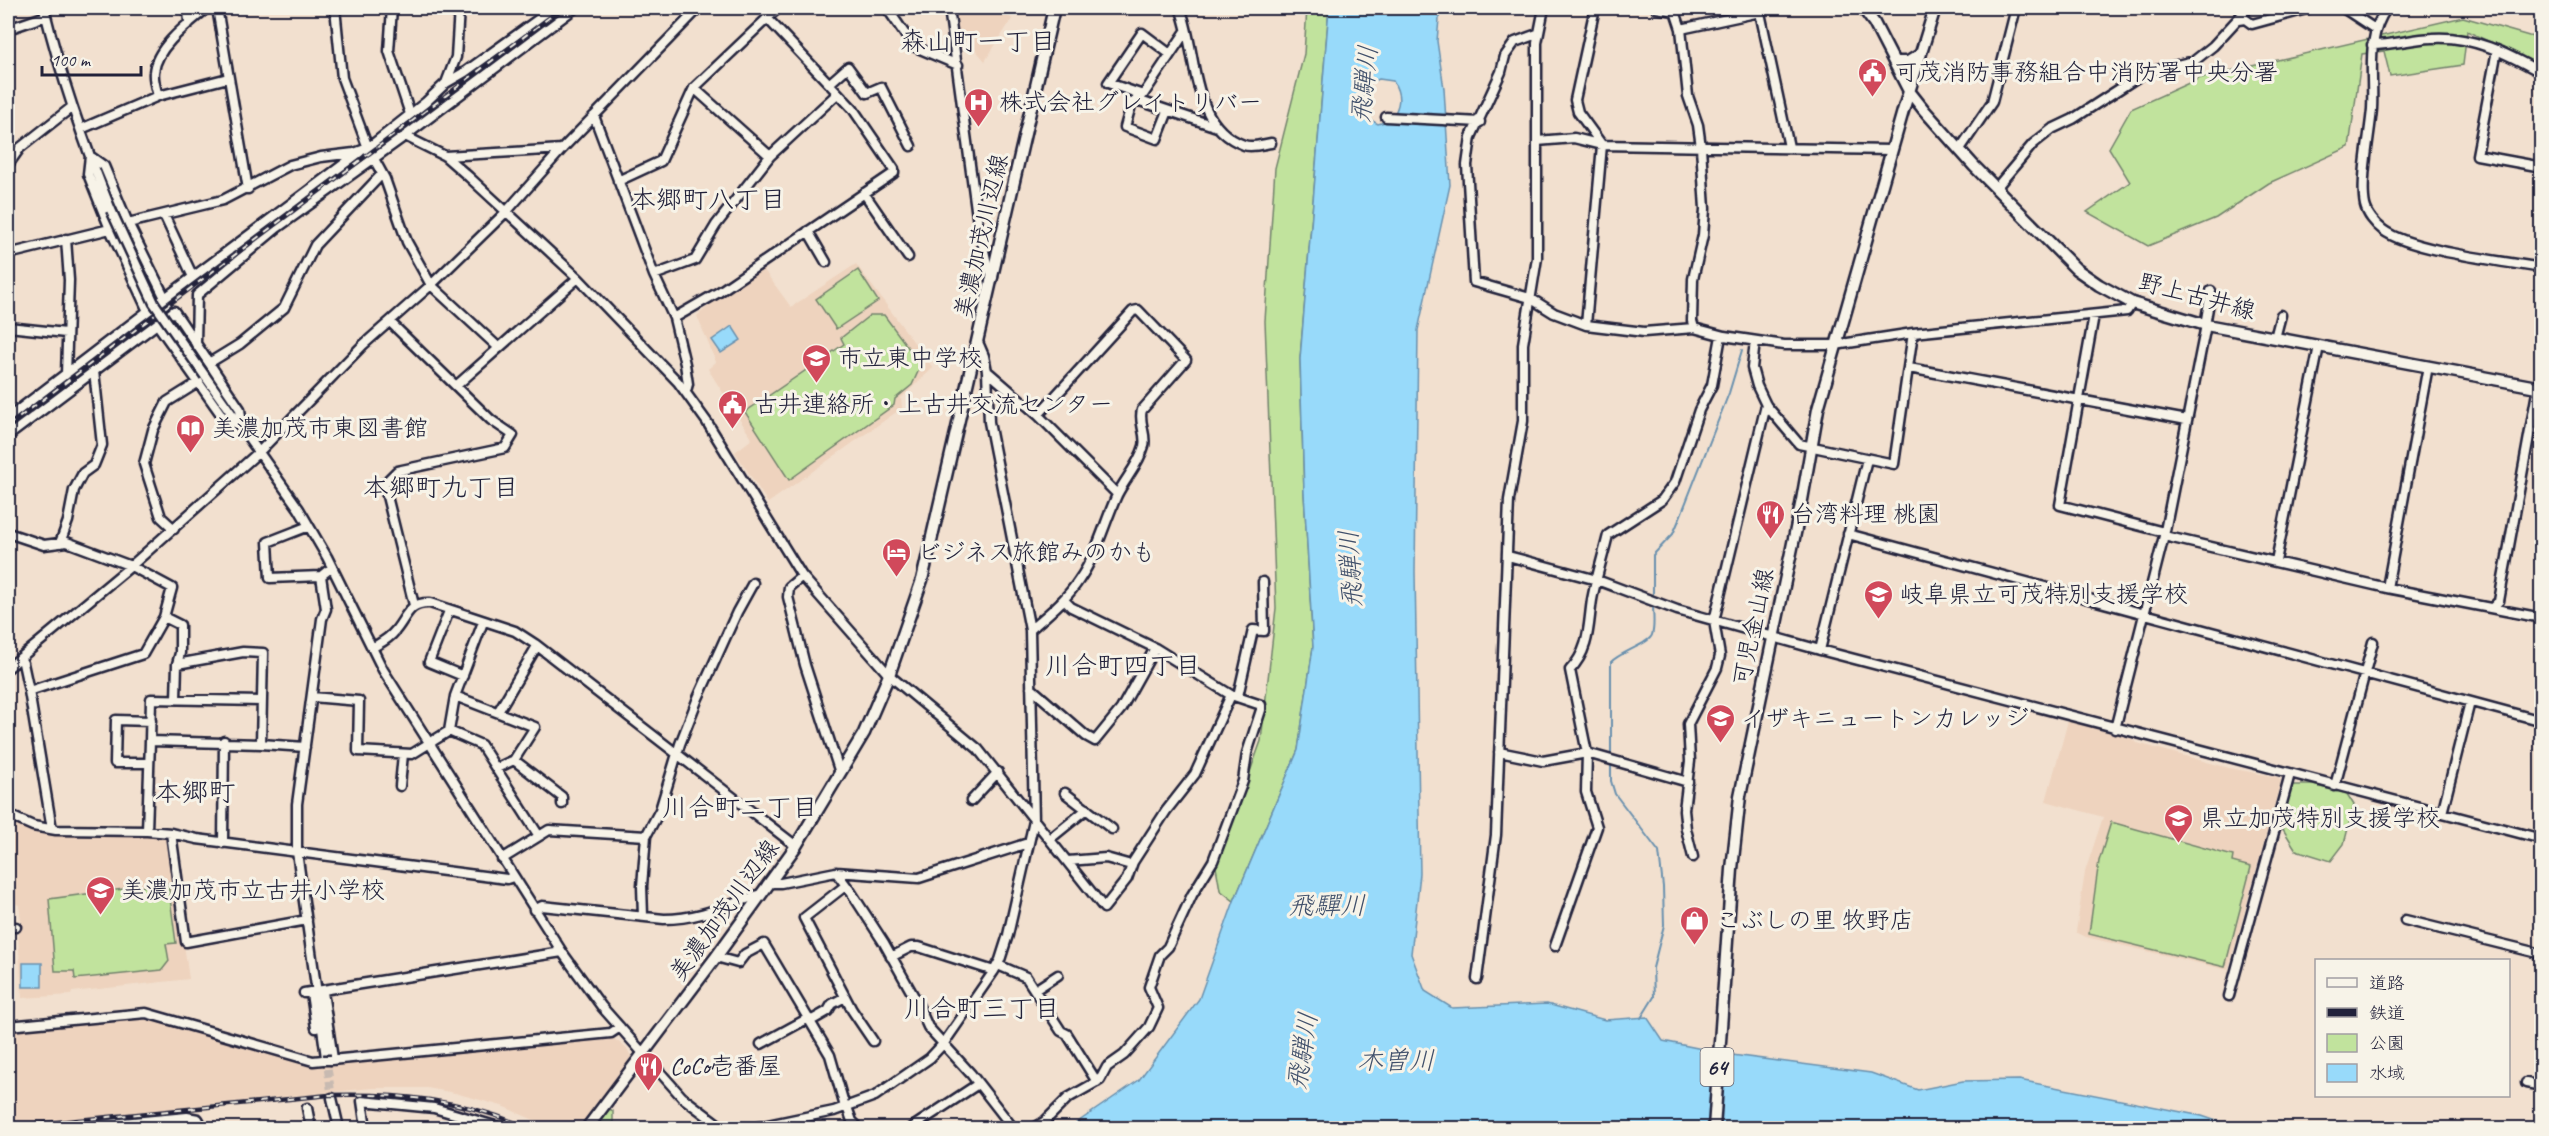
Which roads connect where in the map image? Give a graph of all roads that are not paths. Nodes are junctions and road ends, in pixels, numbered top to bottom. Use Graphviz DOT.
graph roads {
  1 [pos="188,8"];
  2 [pos="207,8"];
  3 [pos="217,8"];
  4 [pos="335,8"];
  5 [pos="392,8"];
  6 [pos="459,8"];
  7 [pos="554,8"];
  8 [pos="575,8"];
  9 [pos="697,8"];
  10 [pos="777,8"];
  11 [pos="887,8"];
  12 [pos="949,8"];
  13 [pos="1054,8"];
  14 [pos="1180,8"];
  15 [pos="1544,8"];
  16 [pos="1595,8"];
  17 [pos="1656,8"];
  18 [pos="1863,8"];
  19 [pos="1935,8"];
  20 [pos="2016,8"];
  21 [pos="2248,8"];
  22 [pos="2310,8"];
  23 [pos="2343,8"];
  24 [pos="2387,8"];
  25 [pos="1675,9"];
  26 [pos="1759,10"];
  27 [pos="2354,10"];
  28 [pos="45,12"];
  29 [pos="767,18"];
  30 [pos="2238,20"];
  31 [pos="189,23"];
  32 [pos="8,29"];
  33 [pos="1681,29"];
  34 [pos="2375,29"];
  35 [pos="1186,31"];
  36 [pos="1537,34"];
  37 [pos="2372,45"];
  38 [pos="2497,50"];
  39 [pos="1921,53"];
  40 [pos="1170,54"];
  41 [pos="1893,61"];
  42 [pos="958,65"];
  43 [pos="2541,73"];
  44 [pos="228,78"];
  45 [pos="446,83"];
  46 [pos="830,83"];
  47 [pos="694,88"];
  48 [pos="1909,91"];
  49 [pos="837,94"];
  50 [pos="158,96"];
  51 [pos="72,107"];
  52 [pos="1168,111"];
  53 [pos="410,114"];
  54 [pos="594,116"];
  55 [pos="1386,117"];
  56 [pos="1480,122"];
  57 [pos="1217,127"];
  58 [pos="81,129"];
  59 [pos="405,136"];
  60 [pos="1537,141"];
  61 [pos="1271,142"];
  62 [pos="911,146"];
  63 [pos="1602,146"];
  64 [pos="1701,147"];
  65 [pos="1790,147"];
  66 [pos="365,149"];
  67 [pos="562,149"];
  68 [pos="1960,149"];
  69 [pos="1892,150"];
  70 [pos="90,156"];
  71 [pos="445,156"];
  72 [pos="770,156"];
  73 [pos="372,158"];
  74 [pos="8,165"];
  75 [pos="2541,167"];
  76 [pos="383,177"];
  77 [pos="618,181"];
  78 [pos="1996,188"];
  79 [pos="248,189"];
  80 [pos="864,193"];
  81 [pos="507,211"];
  82 [pos="164,215"];
  83 [pos="128,223"];
  84 [pos="110,229"];
  85 [pos="808,231"];
  86 [pos="66,239"];
  87 [pos="8,254"];
  88 [pos="908,256"];
  89 [pos="826,262"];
  90 [pos="2541,268"];
  91 [pos="654,275"];
  92 [pos="193,277"];
  93 [pos="993,277"];
  94 [pos="578,278"];
  95 [pos="431,285"];
  96 [pos="2211,291"];
  97 [pos="165,298"];
  98 [pos="1530,298"];
  99 [pos="2132,303"];
  100 [pos="148,311"];
  101 [pos="2094,315"];
  102 [pos="2281,315"];
  103 [pos="674,318"];
  104 [pos="390,322"];
  105 [pos="157,324"];
  106 [pos="1586,325"];
  107 [pos="2205,325"];
  108 [pos="8,327"];
  109 [pos="1694,328"];
  110 [pos="66,333"];
  111 [pos="1913,333"];
  112 [pos="1720,336"];
  113 [pos="2275,338"];
  114 [pos="1755,341"];
  115 [pos="978,342"];
  116 [pos="195,344"];
  117 [pos="1835,345"];
  118 [pos="2319,346"];
  119 [pos="499,348"];
  120 [pos="209,363"];
  121 [pos="2428,366"];
  122 [pos="1909,368"];
  123 [pos="987,370"];
  124 [pos="94,371"];
  125 [pos="66,375"];
  126 [pos="202,379"];
  127 [pos="456,386"];
  128 [pos="2540,387"];
  129 [pos="686,392"];
  130 [pos="2080,401"];
  131 [pos="1766,405"];
  132 [pos="1038,415"];
  133 [pos="8,418"];
  134 [pos="2187,420"];
  135 [pos="242,427"];
  136 [pos="8,436"];
  137 [pos="1811,447"];
  138 [pos="260,451"];
  139 [pos="1868,459"];
  140 [pos="1117,494"];
  141 [pos="309,526"];
  142 [pos="174,529"];
  143 [pos="8,533"];
  144 [pos="1848,534"];
  145 [pos="2164,534"];
  146 [pos="60,543"];
  147 [pos="1508,556"];
  148 [pos="2276,561"];
  149 [pos="131,566"];
  150 [pos="332,567"];
  151 [pos="321,576"];
  152 [pos="802,576"];
  153 [pos="1597,580"];
  154 [pos="1263,582"];
  155 [pos="753,583"];
  156 [pos="2387,588"];
  157 [pos="1064,600"];
  158 [pos="414,605"];
  159 [pos="2492,608"];
  160 [pos="448,611"];
  161 [pos="2144,613"];
  162 [pos="164,618"];
  163 [pos="2541,618"];
  164 [pos="1714,621"];
  165 [pos="483,622"];
  166 [pos="1030,630"];
  167 [pos="1773,636"];
  168 [pos="2373,642"];
  169 [pos="537,646"];
  170 [pos="372,648"];
  171 [pos="1155,648"];
  172 [pos="1820,650"];
  173 [pos="20,658"];
  174 [pos="177,664"];
  175 [pos="8,668"];
  176 [pos="889,675"];
  177 [pos="2364,675"];
  178 [pos="463,676"];
  179 [pos="1031,688"];
  180 [pos="29,691"];
  181 [pos="455,696"];
  182 [pos="1235,696"];
  183 [pos="312,697"];
  184 [pos="176,699"];
  185 [pos="262,701"];
  186 [pos="2470,702"];
  187 [pos="498,712"];
  188 [pos="151,721"];
  189 [pos="2541,721"];
  190 [pos="2115,729"];
  191 [pos="449,731"];
  192 [pos="150,741"];
  193 [pos="224,741"];
  194 [pos="261,744"];
  195 [pos="430,744"];
  196 [pos="305,747"];
  197 [pos="1499,752"];
  198 [pos="1587,753"];
  199 [pos="403,754"];
  200 [pos="676,754"];
  201 [pos="514,760"];
  202 [pos="149,763"];
  203 [pos="497,768"];
  204 [pos="998,772"];
  205 [pos="840,773"];
  206 [pos="2289,774"];
  207 [pos="1688,782"];
  208 [pos="400,786"];
  209 [pos="2335,786"];
  210 [pos="1065,793"];
  211 [pos="971,801"];
  212 [pos="562,804"];
  213 [pos="1087,809"];
  214 [pos="2442,813"];
  215 [pos="12,817"];
  216 [pos="1034,820"];
  217 [pos="8,825"];
  218 [pos="1112,828"];
  219 [pos="52,829"];
  220 [pos="147,831"];
  221 [pos="171,833"];
  222 [pos="539,836"];
  223 [pos="646,836"];
  224 [pos="1050,839"];
  225 [pos="2541,839"];
  226 [pos="223,843"];
  227 [pos="1028,843"];
  228 [pos="796,846"];
  229 [pos="297,852"];
  230 [pos="1693,857"];
  231 [pos="502,859"];
  232 [pos="1068,861"];
  233 [pos="1131,865"];
  234 [pos="836,872"];
  235 [pos="513,877"];
  236 [pos="771,883"];
  237 [pos="845,886"];
  238 [pos="762,894"];
  239 [pos="534,910"];
  240 [pos="643,916"];
  241 [pos="307,920"];
  242 [pos="2405,920"];
  243 [pos="1555,946"];
  244 [pos="562,952"];
  245 [pos="2541,954"];
  246 [pos="716,957"];
  247 [pos="891,957"];
  248 [pos="996,968"];
  249 [pos="1058,975"];
  250 [pos="1477,979"];
  251 [pos="1035,990"];
  252 [pos="314,992"];
  253 [pos="2229,996"];
  254 [pos="845,997"];
  255 [pos="808,1019"];
  256 [pos="8,1026"];
  257 [pos="620,1027"];
  258 [pos="873,1041"];
  259 [pos="944,1043"];
  260 [pos="761,1044"];
  261 [pos="644,1053"];
  262 [pos="327,1059"];
  263 [pos="1097,1082"];
  264 [pos="2526,1083"];
  265 [pos="978,1084"];
  266 [pos="2541,1086"];
  267 [pos="332,1098"];
  268 [pos="846,1107"];
  269 [pos="307,1108"];
  270 [pos="69,1128"];
  271 [pos="203,1128"];
  272 [pos="311,1128"];
  273 [pos="339,1128"];
  274 [pos="366,1128"];
  275 [pos="502,1128"];
  276 [pos="587,1128"];
  277 [pos="723,1128"];
  278 [pos="753,1128"];
  279 [pos="859,1128"];
  280 [pos="911,1128"];
  281 [pos="1013,1128"];
  282 [pos="1034,1128"];
  283 [pos="1714,1128"];
  1 -- 31 [label="street"];
  2 -- 31 [label="street"];
  3 -- 44 [label="street"];
  4 -- 66 [label="street"];
  5 -- 53 [label="street"];
  6 -- 45 [label="street"];
  7 -- 45 [label="street"];
  8 -- 59 [label="street"];
  9 -- 54 [label="street"];
  10 -- 29 [label="street"];
  11 -- 42 [label="street"];
  12 -- 42 [label="street"];
  13 -- 93 [label="main road, 美濃加茂川辺線"];
  14 -- 35 [label="street"];
  15 -- 36 [label="street"];
  16 -- 63 [label="street"];
  17 -- 25 [label="street"];
  18 -- 41 [label="main road, 野上古井線"];
  19 -- 39 [label="main road, 可児金山線 / 64"];
  20 -- 68 [label="street"];
  21 -- 30 [label="street"];
  22 -- 30 [label="street"];
  23 -- 27 [label="street"];
  24 -- 34 [label="street"];
  25 -- 33 [label="street"];
  26 -- 33 [label="street"];
  26 -- 65 [label="street"];
  27 -- 34 [label="street"];
  28 -- 32 [label="street"];
  28 -- 51 [label="street"];
  29 -- 46 [label="street"];
  29 -- 47 [label="street"];
  30 -- 78 [label="street"];
  31 -- 50 [label="street"];
  33 -- 64 [label="street"];
  34 -- 37 [label="street"];
  35 -- 40 [label="street"];
  35 -- 57 [label="street"];
  36 -- 56 [label="street"];
  36 -- 60 [label="street"];
  37 -- 38 [label="street"];
  37 -- 90 [label="street"];
  38 -- 43 [label="street"];
  38 -- 75 [label="street"];
  39 -- 41 [label="street"];
  39 -- 48 [label="main road, 可児金山線 / 64"];
  40 -- 40 [label="street"];
  41 -- 48 [label="main road, 野上古井線"];
  42 -- 93 [label="street"];
  44 -- 50 [label="street"];
  44 -- 79 [label="street"];
  45 -- 53 [label="street"];
  46 -- 49 [label="street"];
  46 -- 62 [label="street"];
  47 -- 72 [label="street"];
  47 -- 77 [label="street"];
  48 -- 68 [label="main road, 野上古井線"];
  48 -- 69 [label="main road, 可児金山線 / 64"];
  49 -- 72 [label="street"];
  49 -- 80 [label="street"];
  50 -- 58 [label="street"];
  51 -- 58 [label="street"];
  51 -- 74 [label="street"];
  52 -- 52 [label="street"];
  52 -- 57 [label="street"];
  53 -- 66 [label="street"];
  54 -- 67 [label="street"];
  54 -- 77 [label="street"];
  55 -- 56 [label="street"];
  56 -- 98 [label="street"];
  57 -- 61 [label="street"];
  58 -- 70 [label="street"];
  59 -- 71 [label="street"];
  59 -- 73 [label="street"];
  60 -- 63 [label="street"];
  60 -- 98 [label="street"];
  63 -- 64 [label="street"];
  63 -- 106 [label="street"];
  64 -- 65 [label="street"];
  64 -- 109 [label="street"];
  65 -- 69 [label="street"];
  66 -- 73 [label="street"];
  66 -- 79 [label="street"];
  66 -- 92 [label="street"];
  67 -- 71 [label="street"];
  67 -- 81 [label="street"];
  68 -- 78 [label="main road, 野上古井線"];
  69 -- 117 [label="main road, 可児金山線 / 64"];
  70 -- 83 [label="street"];
  70 -- 84 [label="street"];
  70 -- 126 [label="street, bridge"];
  71 -- 81 [label="street"];
  72 -- 91 [label="street"];
  73 -- 76 [label="street"];
  73 -- 116 [label="street"];
  76 -- 95 [label="street"];
  76 -- 120 [label="street"];
  77 -- 91 [label="street"];
  78 -- 99 [label="main road, 野上古井線"];
  79 -- 82 [label="street"];
  80 -- 85 [label="street"];
  80 -- 88 [label="street"];
  81 -- 94 [label="street"];
  81 -- 95 [label="street"];
  82 -- 83 [label="street"];
  82 -- 92 [label="street"];
  83 -- 97 [label="street"];
  84 -- 86 [label="street"];
  84 -- 100 [label="street"];
  85 -- 89 [label="street"];
  85 -- 103 [label="street"];
  86 -- 87 [label="street"];
  86 -- 110 [label="street"];
  91 -- 103 [label="street"];
  92 -- 97 [label="street"];
  93 -- 115 [label="main road, 美濃加茂川辺線"];
  94 -- 119 [label="street"];
  94 -- 129 [label="street"];
  95 -- 104 [label="street"];
  95 -- 119 [label="street"];
  96 -- 107 [label="street"];
  97 -- 100 [label="street"];
  98 -- 106 [label="street"];
  98 -- 147 [label="street"];
  99 -- 101 [label="street"];
  99 -- 107 [label="main road, 野上古井線"];
  100 -- 125 [label="street"];
  101 -- 111 [label="street"];
  101 -- 130 [label="street"];
  102 -- 113 [label="street"];
  103 -- 129 [label="street"];
  104 -- 127 [label="street"];
  104 -- 138 [label="street"];
  105 -- 116 [label="street"];
  105 -- 124 [label="street"];
  105 -- 126 [label="street"];
  106 -- 109 [label="street"];
  107 -- 113 [label="main road, 野上古井線"];
  107 -- 134 [label="street"];
  108 -- 110 [label="street"];
  109 -- 112 [label="street"];
  110 -- 125 [label="street"];
  111 -- 117 [label="street"];
  111 -- 122 [label="street"];
  112 -- 114 [label="street"];
  112 -- 153 [label="street"];
  113 -- 118 [label="main road, 野上古井線"];
  114 -- 117 [label="street"];
  114 -- 131 [label="street"];
  115 -- 123 [label="street"];
  115 -- 176 [label="main road, 美濃加茂川辺線"];
  116 -- 120 [label="street"];
  117 -- 137 [label="main road, 可児金山線 / 64"];
  118 -- 121 [label="main road, 野上古井線"];
  118 -- 148 [label="street"];
  119 -- 127 [label="street"];
  120 -- 135 [label="street"];
  121 -- 128 [label="main road, 野上古井線"];
  121 -- 156 [label="street"];
  122 -- 130 [label="street"];
  122 -- 139 [label="street"];
  123 -- 132 [label="street"];
  123 -- 166 [label="street"];
  124 -- 136 [label="street"];
  124 -- 146 [label="street"];
  125 -- 133 [label="street"];
  126 -- 135 [label="street"];
  126 -- 142 [label="street"];
  127 -- 158 [label="street"];
  128 -- 159 [label="street"];
  129 -- 152 [label="street"];
  130 -- 134 [label="street"];
  130 -- 145 [label="street"];
  131 -- 137 [label="street"];
  131 -- 164 [label="street"];
  132 -- 140 [label="street"];
  132 -- 140 [label="street"];
  134 -- 145 [label="street"];
  135 -- 138 [label="street"];
  137 -- 139 [label="street"];
  137 -- 167 [label="main road, 可児金山線 / 64"];
  138 -- 141 [label="street"];
  138 -- 142 [label="street"];
  139 -- 144 [label="street"];
  140 -- 157 [label="street"];
  141 -- 150 [label="street"];
  141 -- 151 [label="street"];
  142 -- 149 [label="street"];
  143 -- 146 [label="street"];
  144 -- 161 [label="street"];
  144 -- 172 [label="street"];
  145 -- 148 [label="street"];
  145 -- 161 [label="street"];
  146 -- 149 [label="street"];
  147 -- 153 [label="street"];
  147 -- 197 [label="street"];
  148 -- 156 [label="street"];
  149 -- 162 [label="street"];
  149 -- 173 [label="street"];
  150 -- 151 [label="street"];
  150 -- 170 [label="street"];
  151 -- 183 [label="street"];
  152 -- 176 [label="street"];
  152 -- 205 [label="street"];
  153 -- 164 [label="street"];
  153 -- 198 [label="street"];
  154 -- 182 [label="street"];
  155 -- 200 [label="street"];
  156 -- 159 [label="street"];
  157 -- 166 [label="street"];
  157 -- 171 [label="street"];
  158 -- 160 [label="street"];
  158 -- 170 [label="street"];
  159 -- 163 [label="street"];
  160 -- 165 [label="street"];
  160 -- 178 [label="street"];
  161 -- 177 [label="street"];
  161 -- 190 [label="street"];
  162 -- 174 [label="street"];
  162 -- 180 [label="street"];
  164 -- 167 [label="street"];
  164 -- 207 [label="street"];
  165 -- 169 [label="street"];
  165 -- 178 [label="street"];
  166 -- 179 [label="street"];
  167 -- 172 [label="street"];
  167 -- 283 [label="main road, 可児金山線 / 64"];
  168 -- 177 [label="street"];
  169 -- 187 [label="street"];
  169 -- 200 [label="street"];
  170 -- 195 [label="street"];
  171 -- 179 [label="street"];
  171 -- 182 [label="street"];
  172 -- 190 [label="street"];
  173 -- 175 [label="street"];
  173 -- 180 [label="street"];
  174 -- 184 [label="street"];
  174 -- 185 [label="street"];
  176 -- 204 [label="street"];
  176 -- 205 [label="main road, 美濃加茂川辺線"];
  177 -- 186 [label="street"];
  177 -- 209 [label="street"];
  178 -- 181 [label="street"];
  179 -- 216 [label="street"];
  180 -- 219 [label="street"];
  181 -- 187 [label="street"];
  181 -- 191 [label="street"];
  182 -- 233 [label="street"];
  182 -- 263 [label="street"];
  183 -- 196 [label="street"];
  183 -- 199 [label="street"];
  184 -- 185 [label="street"];
  184 -- 188 [label="street"];
  185 -- 194 [label="street"];
  186 -- 189 [label="street"];
  186 -- 214 [label="street"];
  187 -- 201 [label="street"];
  188 -- 192 [label="street"];
  188 -- 202 [label="street"];
  190 -- 206 [label="street"];
  191 -- 195 [label="street"];
  191 -- 203 [label="street"];
  192 -- 193 [label="street"];
  192 -- 202 [label="street"];
  193 -- 194 [label="street"];
  193 -- 226 [label="street"];
  194 -- 196 [label="street"];
  195 -- 199 [label="street"];
  195 -- 231 [label="street"];
  196 -- 229 [label="street"];
  197 -- 198 [label="street"];
  197 -- 250 [label="street"];
  198 -- 207 [label="street"];
  198 -- 243 [label="street"];
  199 -- 208 [label="street"];
  200 -- 223 [label="street"];
  200 -- 228 [label="street"];
  201 -- 203 [label="street"];
  201 -- 212 [label="street"];
  202 -- 220 [label="street"];
  203 -- 222 [label="street"];
  204 -- 211 [label="street"];
  204 -- 216 [label="street"];
  205 -- 228 [label="main road, 美濃加茂川辺線"];
  206 -- 209 [label="street"];
  206 -- 253 [label="street"];
  207 -- 230 [label="street"];
  209 -- 214 [label="street"];
  210 -- 213 [label="street"];
  213 -- 218 [label="street"];
  213 -- 224 [label="street"];
  214 -- 225 [label="street"];
  215 -- 217 [label="street"];
  215 -- 219 [label="street"];
  216 -- 224 [label="street"];
  216 -- 227 [label="street"];
  219 -- 220 [label="street"];
  220 -- 221 [label="street"];
  221 -- 226 [label="street"];
  221 -- 241 [label="street"];
  222 -- 223 [label="street"];
  222 -- 231 [label="street"];
  223 -- 240 [label="street"];
  224 -- 232 [label="street"];
  226 -- 229 [label="street"];
  227 -- 234 [label="street"];
  227 -- 248 [label="street"];
  228 -- 236 [label="main road, 美濃加茂川辺線"];
  229 -- 235 [label="street"];
  229 -- 241 [label="street"];
  231 -- 235 [label="street"];
  232 -- 233 [label="street"];
  232 -- 233 [label="street"];
  234 -- 236 [label="street"];
  234 -- 237 [label="street"];
  235 -- 239 [label="street"];
  236 -- 238 [label="main road, 美濃加茂川辺線"];
  237 -- 247 [label="street"];
  237 -- 254 [label="street"];
  238 -- 240 [label="street"];
  238 -- 246 [label="main road, 美濃加茂川辺線"];
  239 -- 240 [label="street"];
  239 -- 244 [label="street"];
  241 -- 252 [label="street"];
  242 -- 245 [label="street"];
  244 -- 252 [label="street"];
  244 -- 257 [label="street"];
  246 -- 255 [label="street"];
  246 -- 261 [label="main road, 美濃加茂川辺線"];
  247 -- 248 [label="street"];
  247 -- 259 [label="street"];
  248 -- 251 [label="street"];
  248 -- 259 [label="street"];
  249 -- 251 [label="street"];
  251 -- 263 [label="street"];
  252 -- 262 [label="street"];
  254 -- 255 [label="street"];
  254 -- 258 [label="street"];
  255 -- 260 [label="street"];
  255 -- 268 [label="street"];
  256 -- 262 [label="street"];
  257 -- 261 [label="street"];
  257 -- 262 [label="street"];
  259 -- 265 [label="street"];
  259 -- 268 [label="street"];
  261 -- 276 [label="main road, 美濃加茂川辺線"];
  261 -- 277 [label="street"];
  263 -- 282 [label="street"];
  264 -- 266 [label="street"];
  265 -- 280 [label="street"];
  265 -- 281 [label="street"];
  267 -- 273 [label="street"];
  268 -- 278 [label="street"];
  268 -- 279 [label="street"];
  269 -- 272 [label="street"];
  270 -- 271 [label="street"];
  274 -- 275 [label="street"];
}
